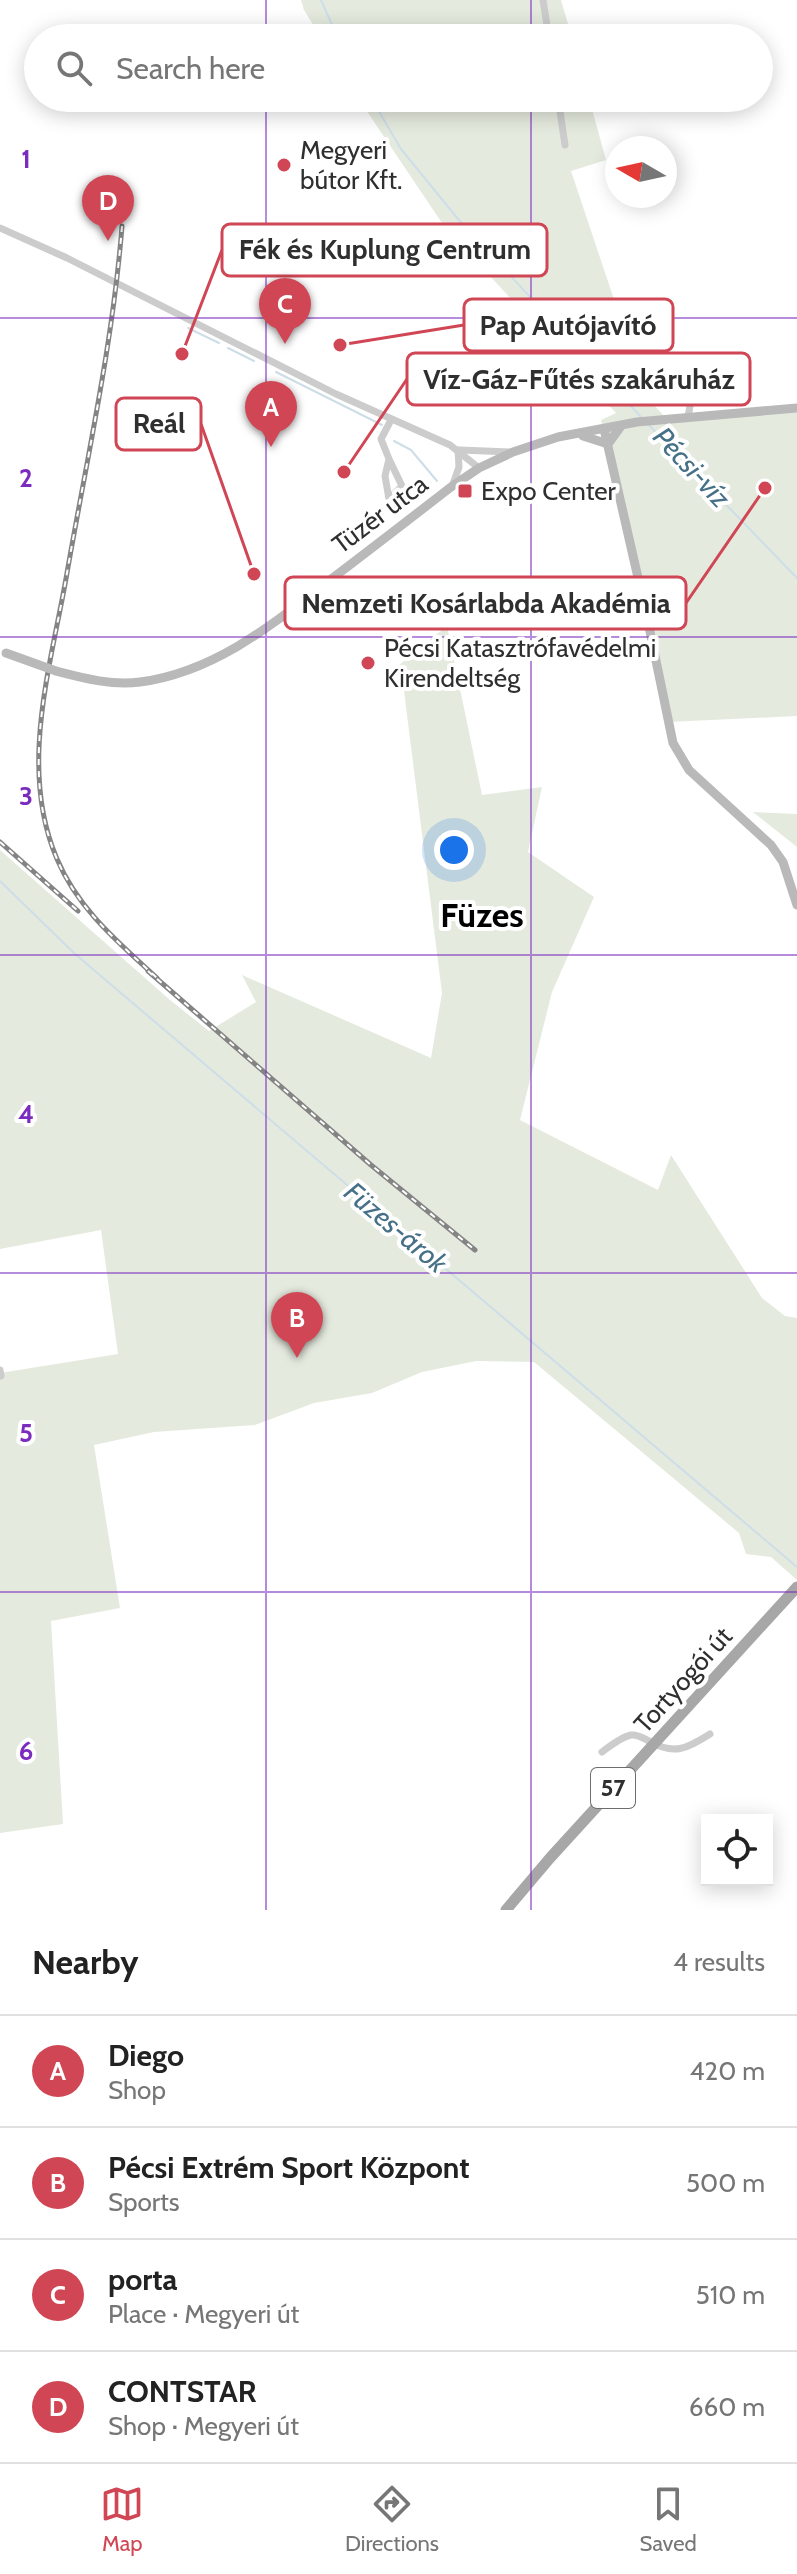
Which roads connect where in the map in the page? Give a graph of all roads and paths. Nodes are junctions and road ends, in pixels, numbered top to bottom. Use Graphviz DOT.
graph roads {
  1 [pos="543,0"];
  2 [pos="547,24"];
  3 [pos="560,112"];
  4 [pos="565,145"];
  5 [pos="0,228"];
  6 [pos="678,356"];
  7 [pos="797,408"];
  8 [pos="688,417"];
  9 [pos="391,420"];
  10 [pos="623,424"];
  11 [pos="604,429"];
  12 [pos="573,435"];
  13 [pos="608,444"];
  14 [pos="458,450"];
  15 [pos="513,452"];
  16 [pos="389,459"];
  17 [pos="479,468"];
  18 [pos="451,487"];
  19 [pos="3,652"];
  20 [pos="797,905"];
  21 [pos="797,1587"];
  22 [pos="710,1734"];
  23 [pos="654,1744"];
  24 [pos="602,1752"];
  25 [pos="506,1910"];
  1 -- 2 [label="street"];
  3 -- 4 [label="street"];
  5 -- 9 [label="street"];
  6 -- 8 [label="street"];
  7 -- 8 [label="street, Tüzér utca"];
  8 -- 10 [label="street, Tüzér utca"];
  9 -- 14 [label="street"];
  9 -- 16 [label="street"];
  10 -- 11 [label="street, Tüzér utca"];
  10 -- 13 [label="street"];
  11 -- 12 [label="street, Tüzér utca"];
  11 -- 13 [label="street"];
  12 -- 13 [label="street"];
  12 -- 15 [label="street, Tüzér utca"];
  13 -- 20 [label="street"];
  14 -- 15 [label="street"];
  14 -- 17 [label="street"];
  14 -- 18 [label="street"];
  15 -- 17 [label="street, Tüzér utca"];
  16 -- 16 [label="street"];
  17 -- 18 [label="street, Tüzér utca"];
  18 -- 19 [label="street, Tüzér utca, bridge"];
  21 -- 23 [label="main road, Tortyogói út / 57"];
  22 -- 23 [label="street"];
  23 -- 24 [label="street"];
  23 -- 25 [label="main road, Tortyogói út / 57"];
}
